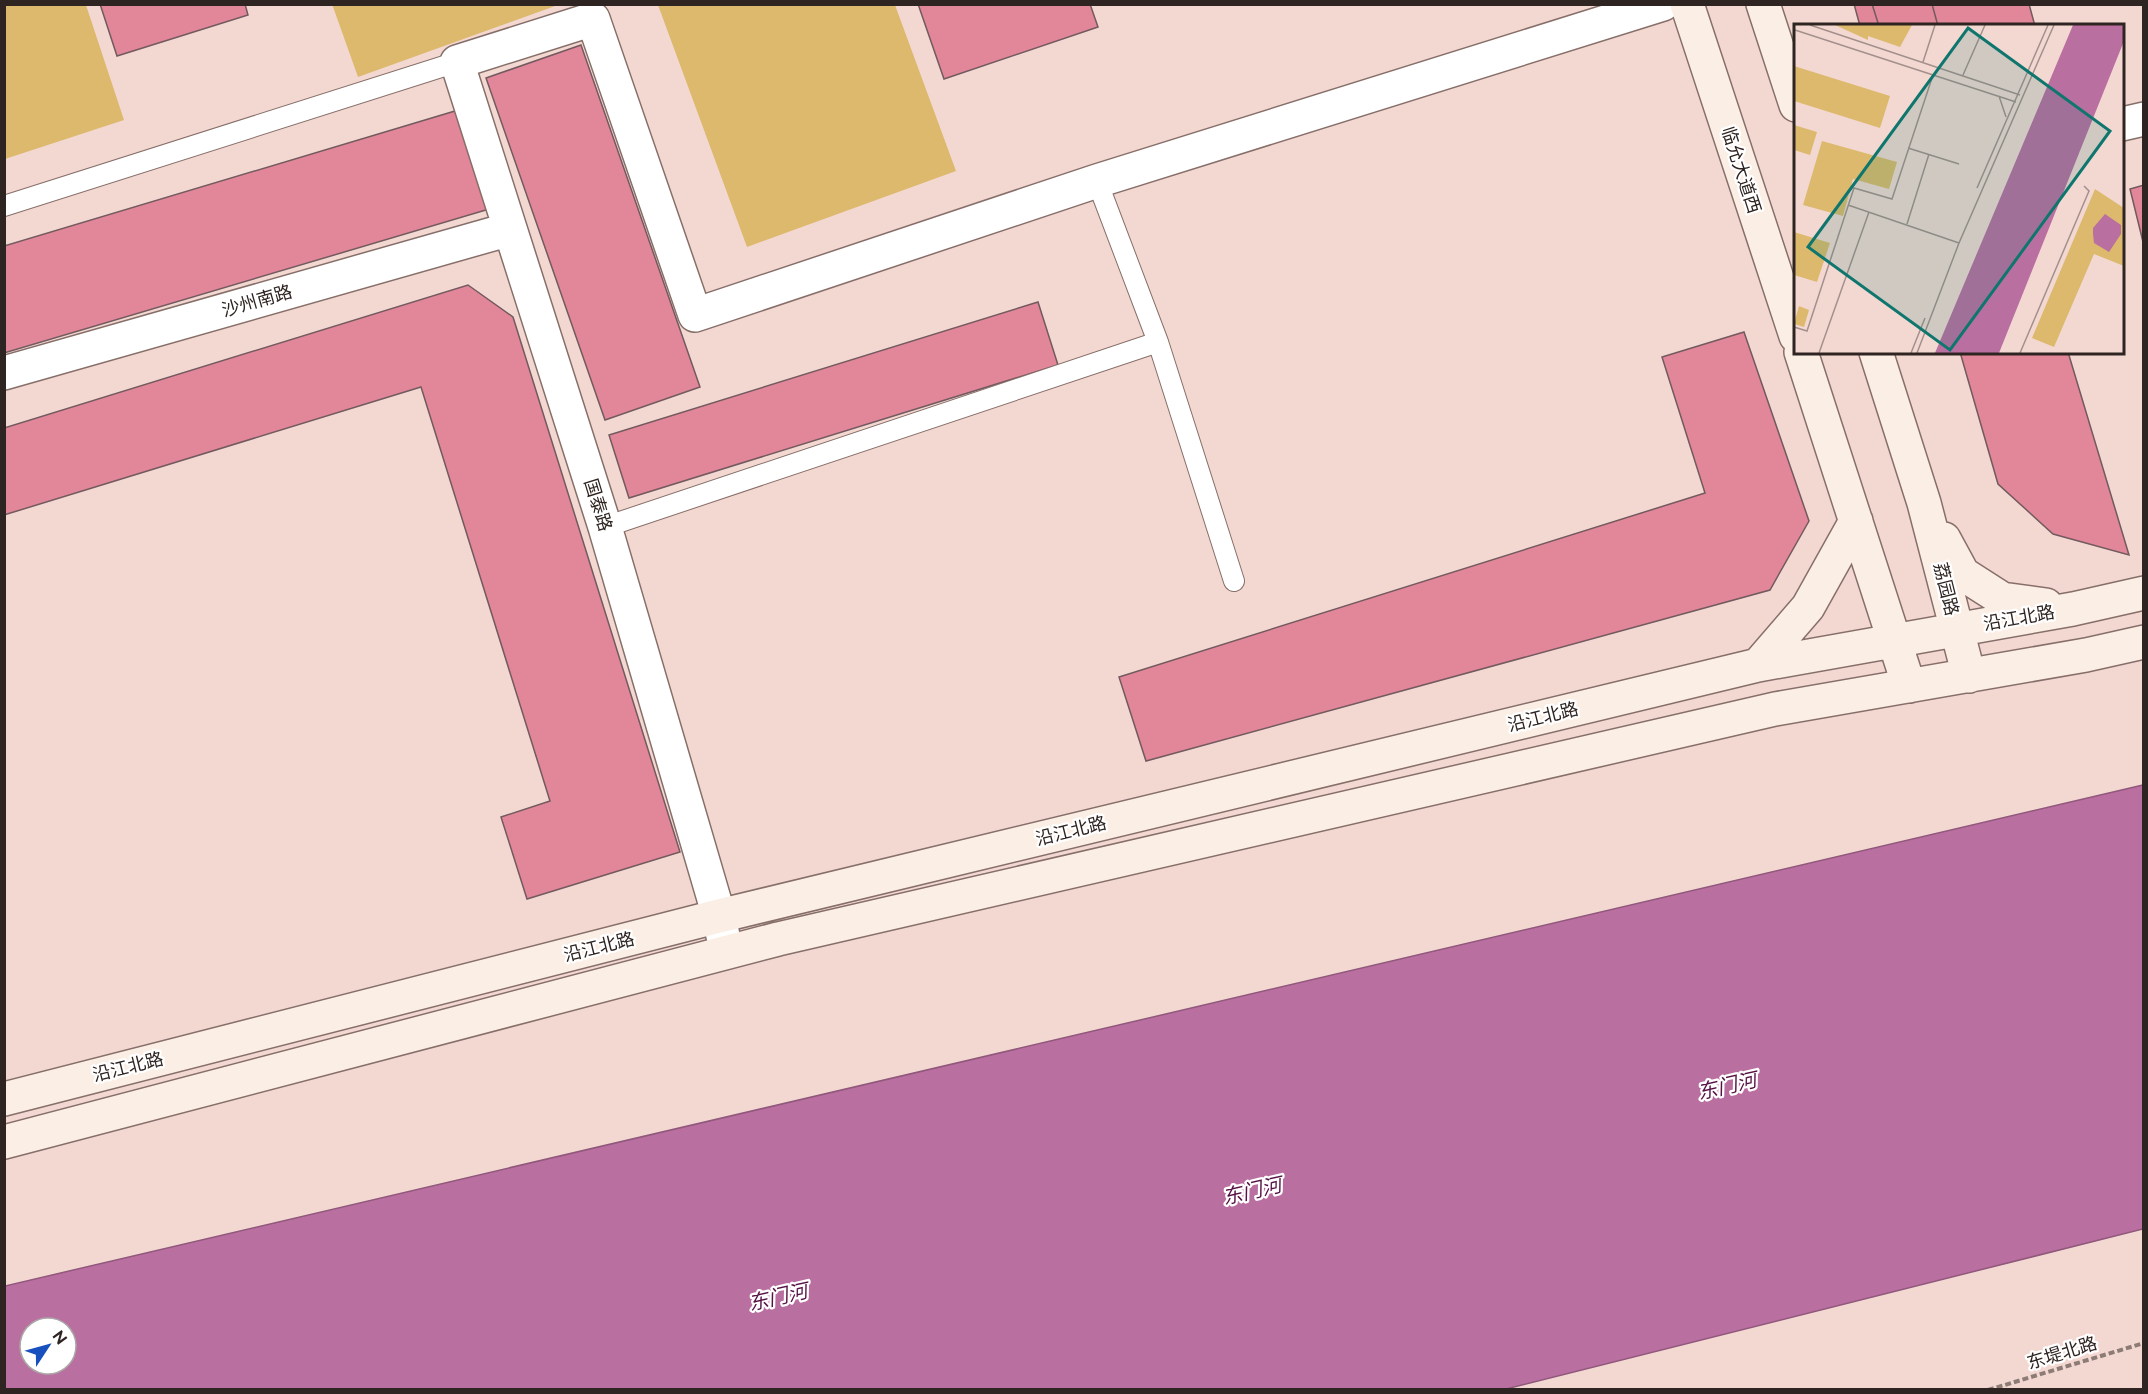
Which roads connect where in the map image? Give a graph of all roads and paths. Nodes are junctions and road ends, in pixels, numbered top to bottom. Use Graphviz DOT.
graph roads {
  1 [pos="1663,4"];
  2 [pos="1687,4"];
  3 [pos="1763,4"];
  4 [pos="457,62"];
  5 [pos="1794,99"];
  6 [pos="2144,119"];
  7 [pos="2124,124"];
  8 [pos="1097,181"];
  9 [pos="4,206"];
  10 [pos="510,229"];
  11 [pos="1794,330"];
  12 [pos="1158,342"];
  13 [pos="1802,354"];
  14 [pos="1877,354"];
  15 [pos="4,373"];
  16 [pos="1924,503"];
  17 [pos="1856,521"];
  18 [pos="605,527"];
  19 [pos="1234,582"];
  20 [pos="2144,593"];
  21 [pos="2073,609"];
  22 [pos="1956,629"];
  23 [pos="1895,641"];
  24 [pos="2144,642"];
  25 [pos="1758,665"];
  26 [pos="1969,676"];
  27 [pos="1909,686"];
  28 [pos="719,916"];
  29 [pos="726,951"];
  30 [pos="4,1099"];
  31 [pos="4,1142"];
  32 [pos="2144,1343"];
  33 [pos="1988,1389"];
  1 -- 8 [label="street"];
  2 -- 11 [label="main road, 临允大道西"];
  3 -- 5 [label="main road"];
  4 -- 8 [label="street"];
  4 -- 9 [label="lane"];
  4 -- 10 [label="street, 国泰路"];
  6 -- 7 [label="street"];
  8 -- 12 [label="lane"];
  10 -- 15 [label="street, 沙州南路"];
  10 -- 18 [label="street, 国泰路"];
  12 -- 18 [label="lane"];
  12 -- 19 [label="lane"];
  13 -- 17 [label="main road"];
  14 -- 16 [label="main road"];
  16 -- 21 [label="main road"];
  16 -- 22 [label="main road, 荔园路"];
  17 -- 23 [label="main road"];
  17 -- 25 [label="main road"];
  18 -- 28 [label="street, 国泰路"];
  20 -- 21 [label="main road, 沿江北路"];
  21 -- 22 [label="main road, 沿江北路"];
  22 -- 23 [label="main road, 沿江北路"];
  22 -- 26 [label="main road, 荔园路"];
  23 -- 25 [label="main road, 沿江北路"];
  23 -- 27 [label="main road"];
  24 -- 26 [label="main road, 沿江北路"];
  25 -- 28 [label="main road, 沿江北路"];
  26 -- 27 [label="main road, 沿江北路"];
  27 -- 29 [label="main road, 沿江北路"];
  28 -- 29 [label="street, 国泰路"];
  28 -- 30 [label="main road, 沿江北路"];
  29 -- 31 [label="main road, 沿江北路"];
  32 -- 33 [label="path, 东堤北路"];
}
